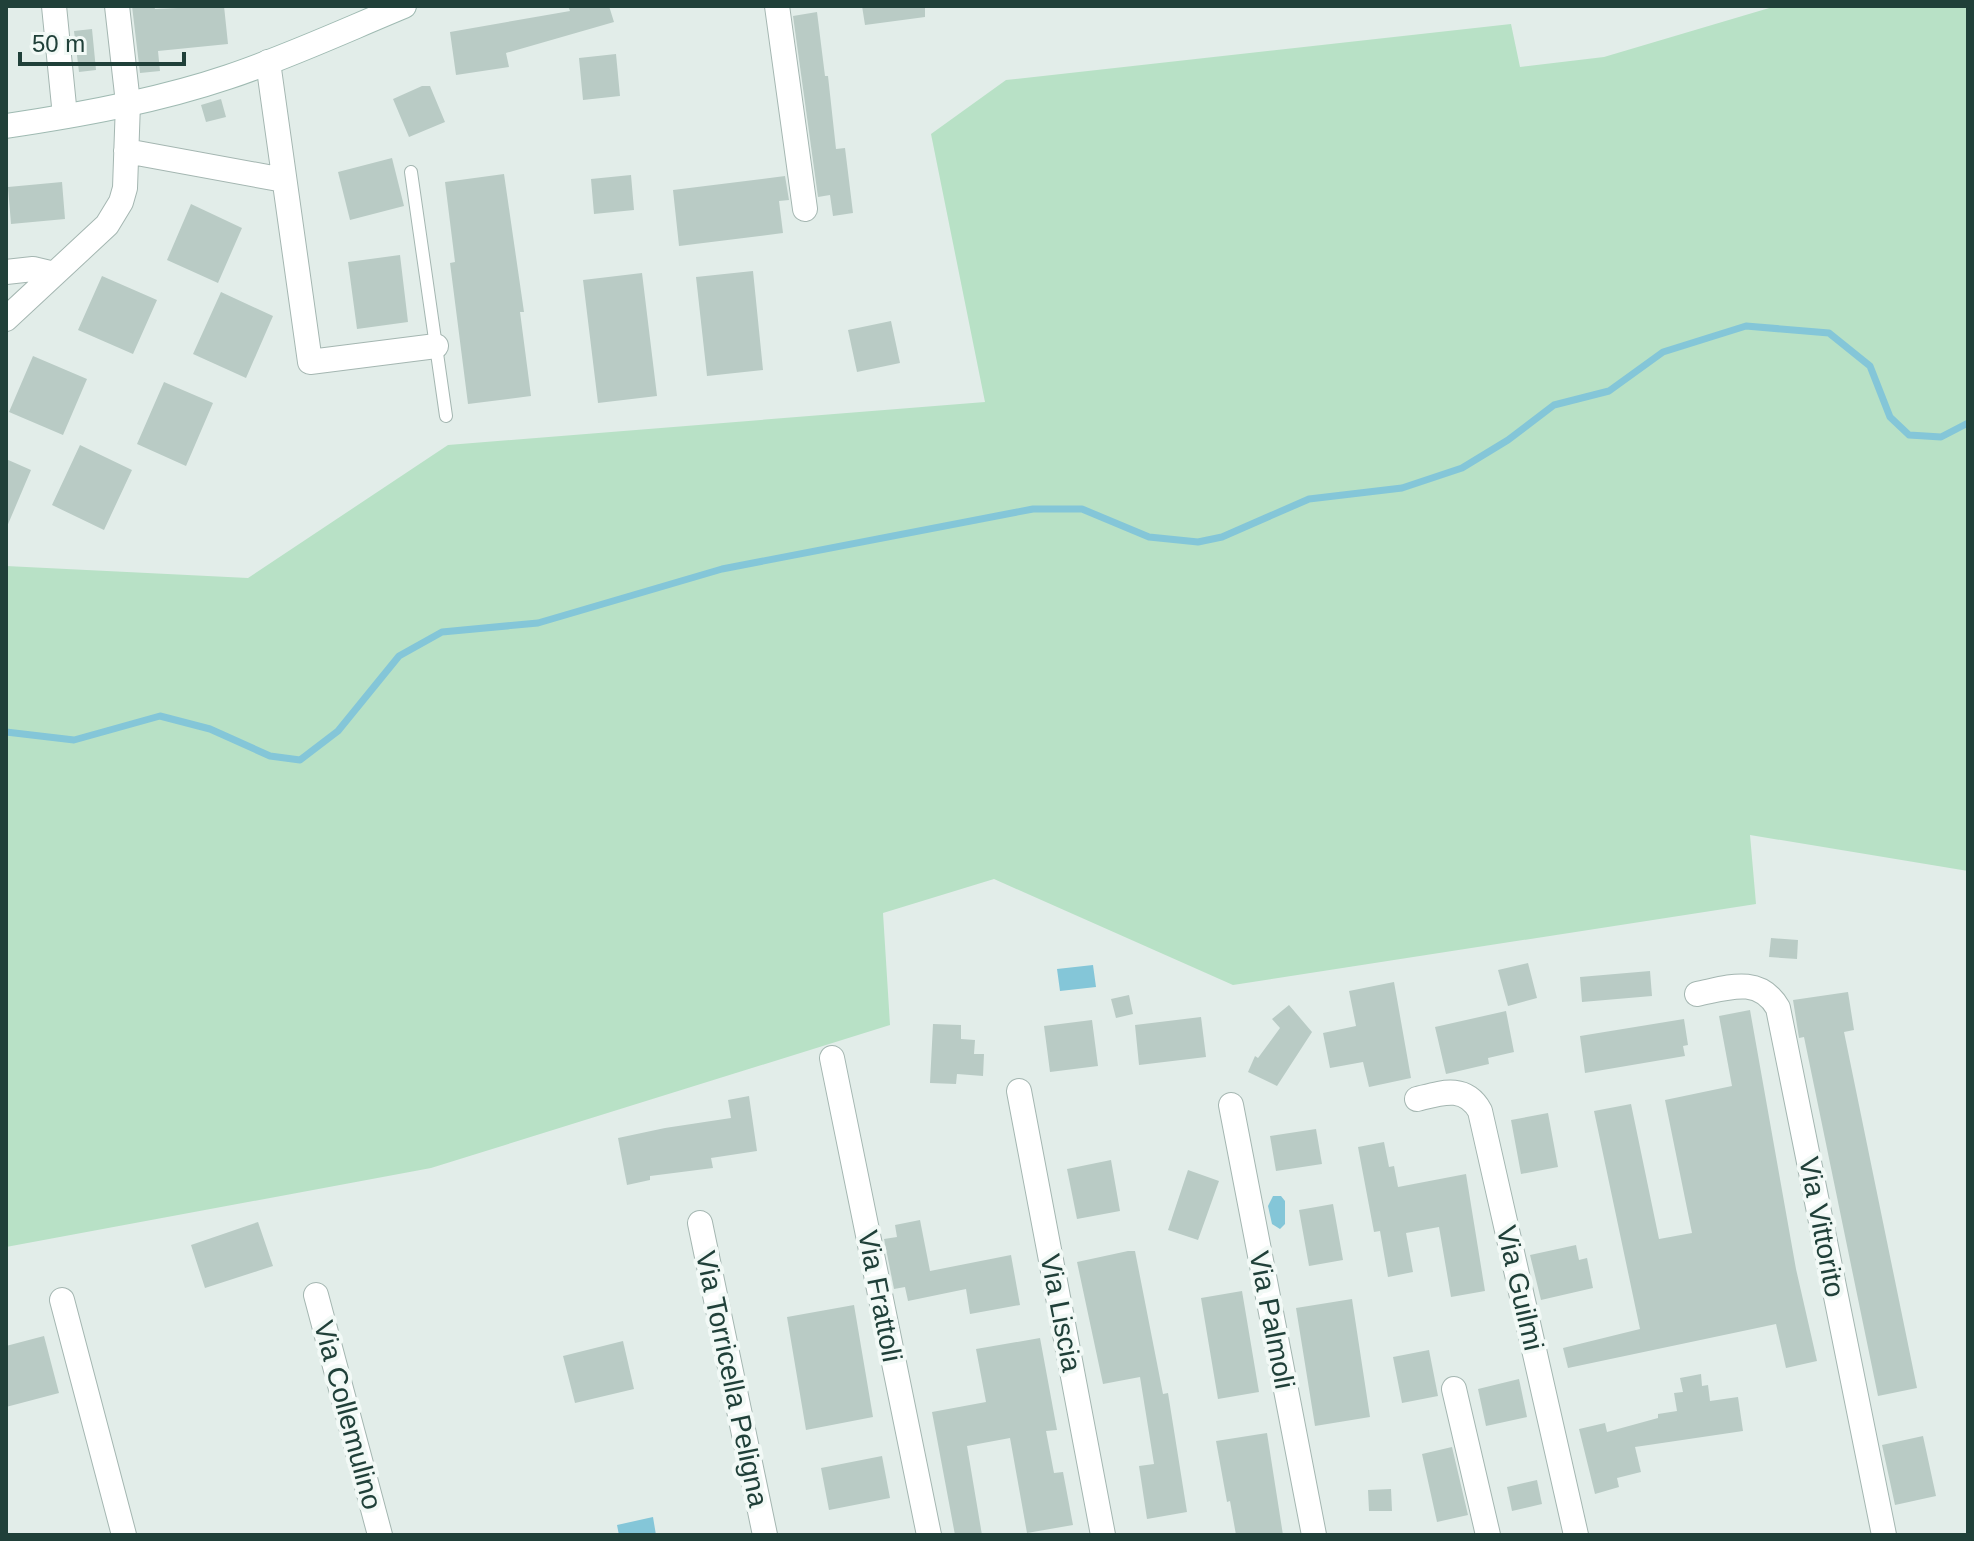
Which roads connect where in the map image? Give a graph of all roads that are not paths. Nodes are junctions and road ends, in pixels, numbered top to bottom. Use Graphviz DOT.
graph roads {
  1 [pos="54,6"];
  2 [pos="117,6"];
  3 [pos="404,6"];
  4 [pos="777,6"];
  5 [pos="375,12"];
  6 [pos="268,62"];
  7 [pos="128,103"];
  8 [pos="65,116"];
  9 [pos="6,126"];
  10 [pos="126,151"];
  11 [pos="411,172"];
  12 [pos="284,180"];
  13 [pos="805,209"];
  14 [pos="6,272"];
  15 [pos="54,274"];
  16 [pos="6,319"];
  17 [pos="436,346"];
  18 [pos="446,416"];
  19 [pos="1697,994"];
  20 [pos="832,1058"];
  21 [pos="1019,1091"];
  22 [pos="1417,1099"];
  23 [pos="1231,1105"];
  24 [pos="700,1223"];
  25 [pos="316,1295"];
  26 [pos="62,1300"];
  27 [pos="1454,1389"];
  28 [pos="124,1535"];
  29 [pos="380,1535"];
  30 [pos="765,1535"];
  31 [pos="929,1535"];
  32 [pos="1103,1535"];
  33 [pos="1314,1535"];
  34 [pos="1488,1535"];
  35 [pos="1576,1535"];
  36 [pos="1884,1535"];
  1 -- 8 [label="street"];
  2 -- 7 [label="street"];
  3 -- 5 [label="street"];
  4 -- 13 [label="street"];
  5 -- 6 [label="street"];
  6 -- 7 [label="street"];
  6 -- 12 [label="street"];
  7 -- 8 [label="street"];
  7 -- 10 [label="street"];
  8 -- 9 [label="street"];
  10 -- 12 [label="street"];
  10 -- 15 [label="street"];
  11 -- 17 [label="lane"];
  12 -- 17 [label="street"];
  14 -- 15 [label="street"];
  15 -- 16 [label="street"];
  17 -- 18 [label="lane"];
  19 -- 36 [label="street, Via Vittorito"];
  20 -- 31 [label="street, Via Frattoli"];
  21 -- 32 [label="street, Via Liscia"];
  22 -- 35 [label="street, Via Guilmi"];
  23 -- 33 [label="street, Via Palmoli"];
  24 -- 30 [label="street, Via Torricella Peligna"];
  25 -- 29 [label="street, Via Collemulino"];
  26 -- 28 [label="street"];
  27 -- 34 [label="street"];
}
